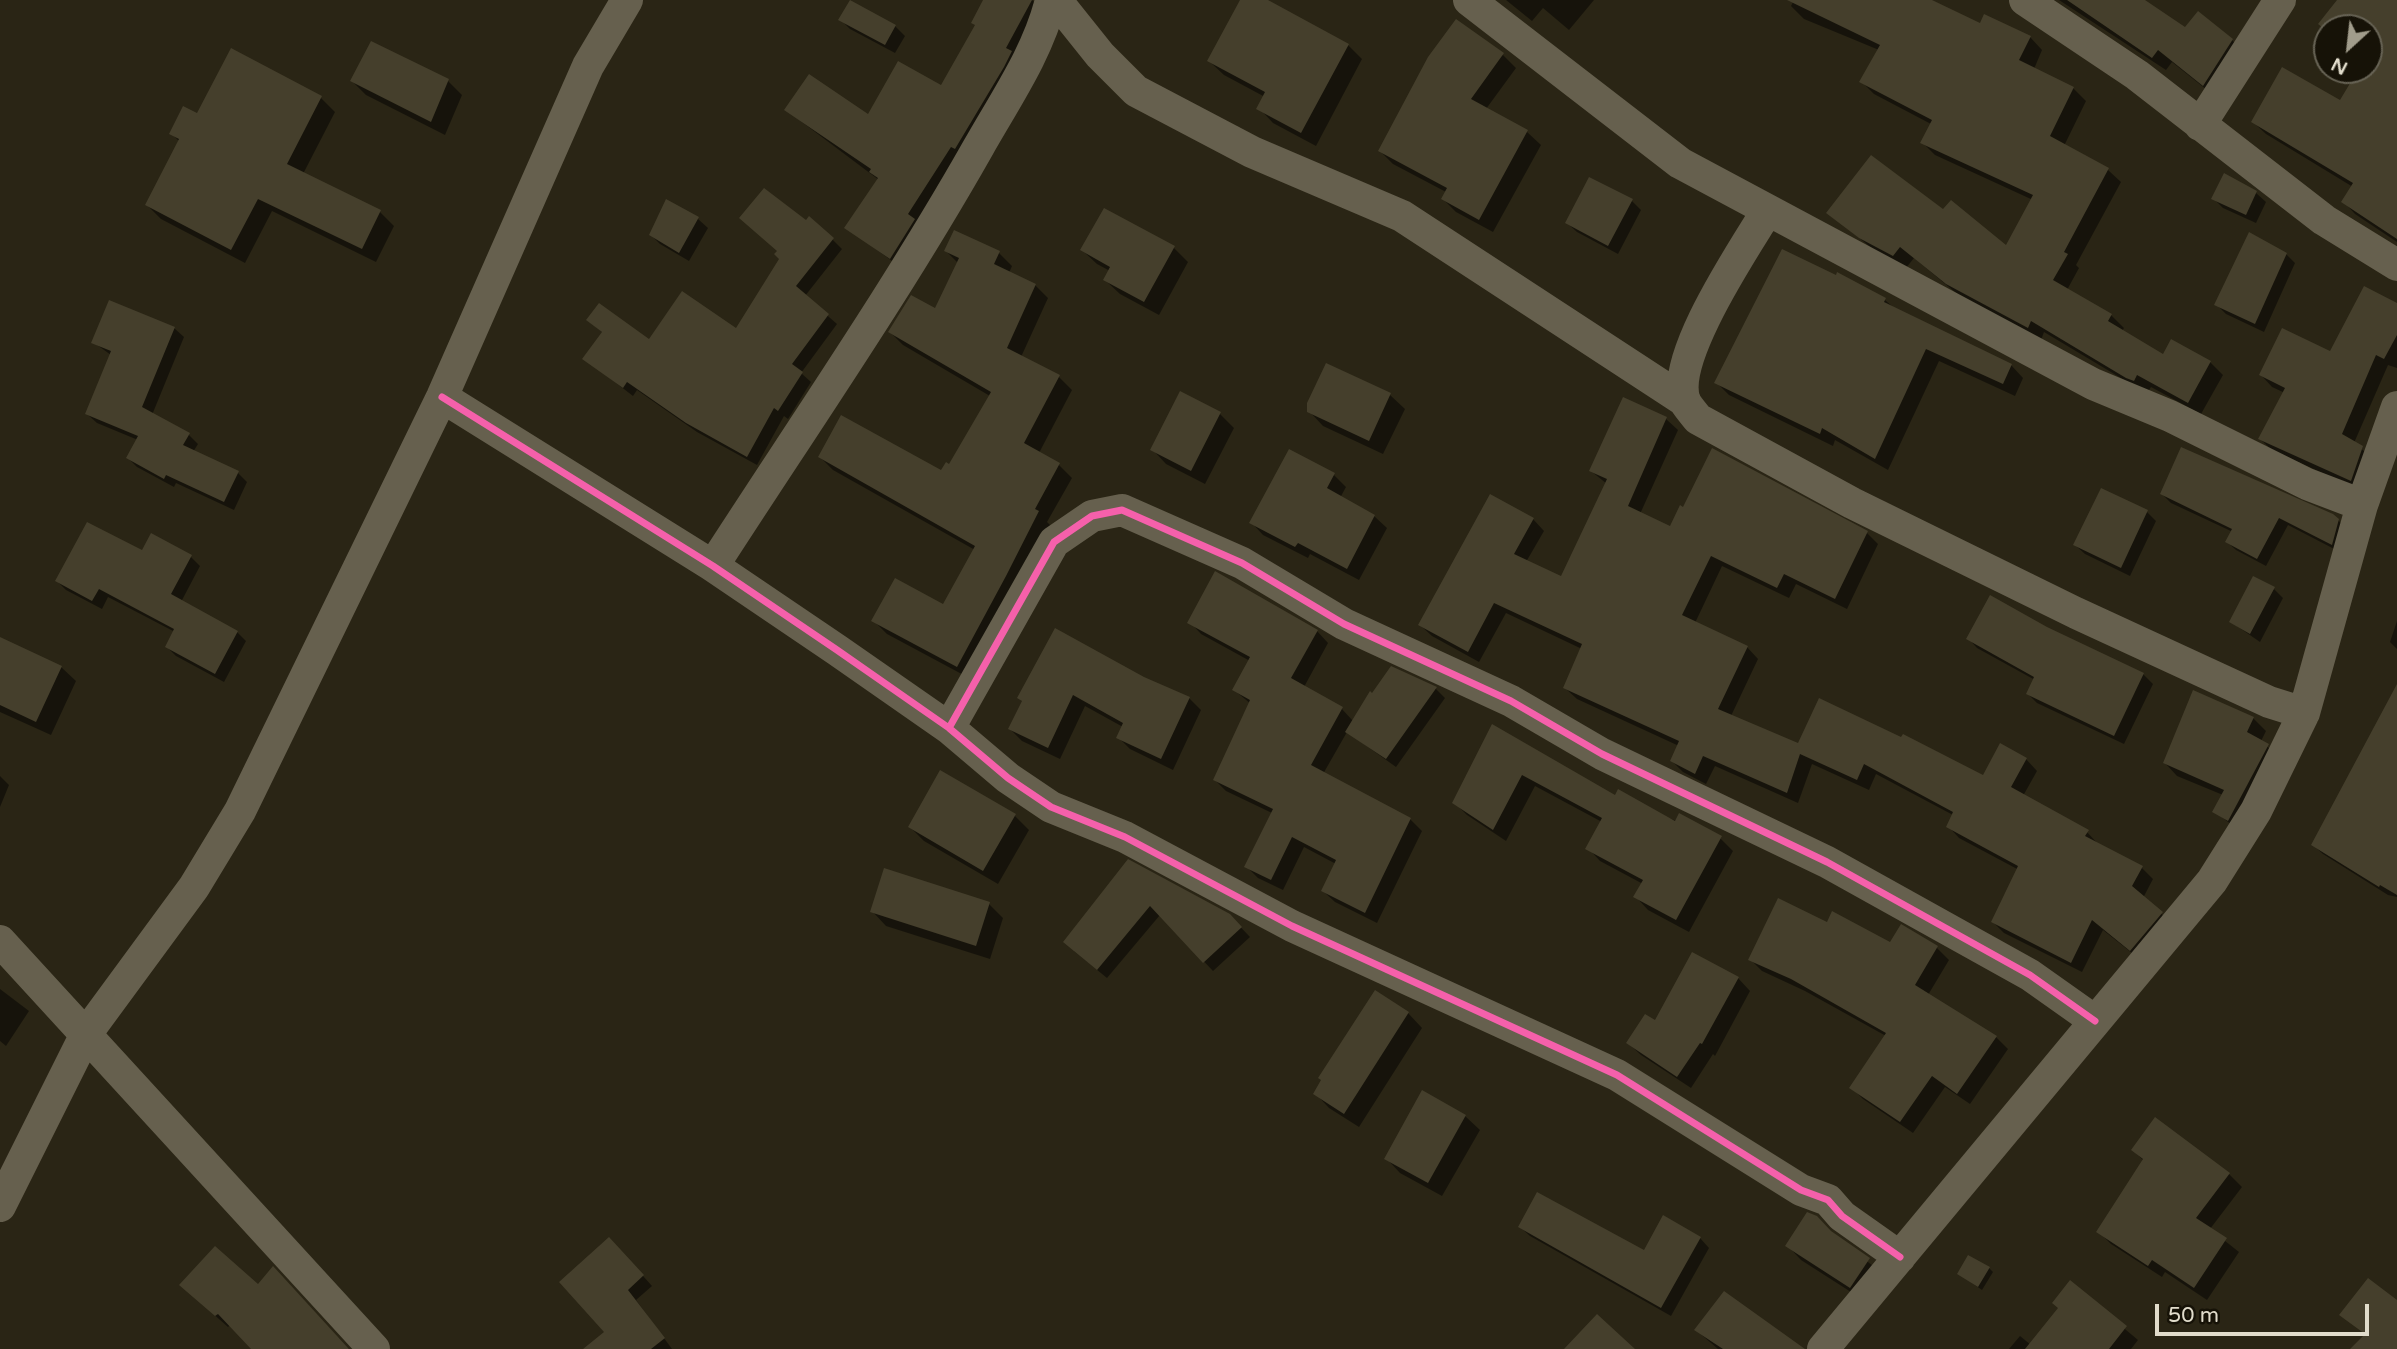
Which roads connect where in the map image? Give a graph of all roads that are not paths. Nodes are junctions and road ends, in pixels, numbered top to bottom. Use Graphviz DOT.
graph roads {
  1 [pos="627,0"];
  2 [pos="1053,0"];
  3 [pos="1469,0"];
  4 [pos="2025,0"];
  5 [pos="2280,0"];
  6 [pos="2200,125"];
  7 [pos="1767,211"];
  8 [pos="2397,265"];
  9 [pos="442,397"];
  10 [pos="1685,401"];
  11 [pos="2396,410"];
  12 [pos="2362,505"];
  13 [pos="713,566"];
  14 [pos="2304,713"];
  15 [pos="949,728"];
  16 [pos="0,941"];
  17 [pos="2095,1021"];
  18 [pos="86,1034"];
  19 [pos="0,1206"];
  20 [pos="1900,1256"];
  21 [pos="374,1349"];
  22 [pos="1822,1349"];
  1 -- 9 [label="street"];
  2 -- 10 [label="street"];
  2 -- 13 [label="street"];
  3 -- 7 [label="street"];
  4 -- 6 [label="street"];
  5 -- 6 [label="street"];
  6 -- 8 [label="street"];
  7 -- 10 [label="street"];
  7 -- 12 [label="street"];
  9 -- 13 [label="street"];
  9 -- 18 [label="street"];
  10 -- 14 [label="street"];
  11 -- 12 [label="street"];
  12 -- 14 [label="street"];
  13 -- 15 [label="street"];
  14 -- 17 [label="street"];
  15 -- 17 [label="street"];
  15 -- 20 [label="street"];
  16 -- 18 [label="street"];
  17 -- 20 [label="street"];
  18 -- 19 [label="street"];
  18 -- 21 [label="street"];
  20 -- 22 [label="street"];
}
